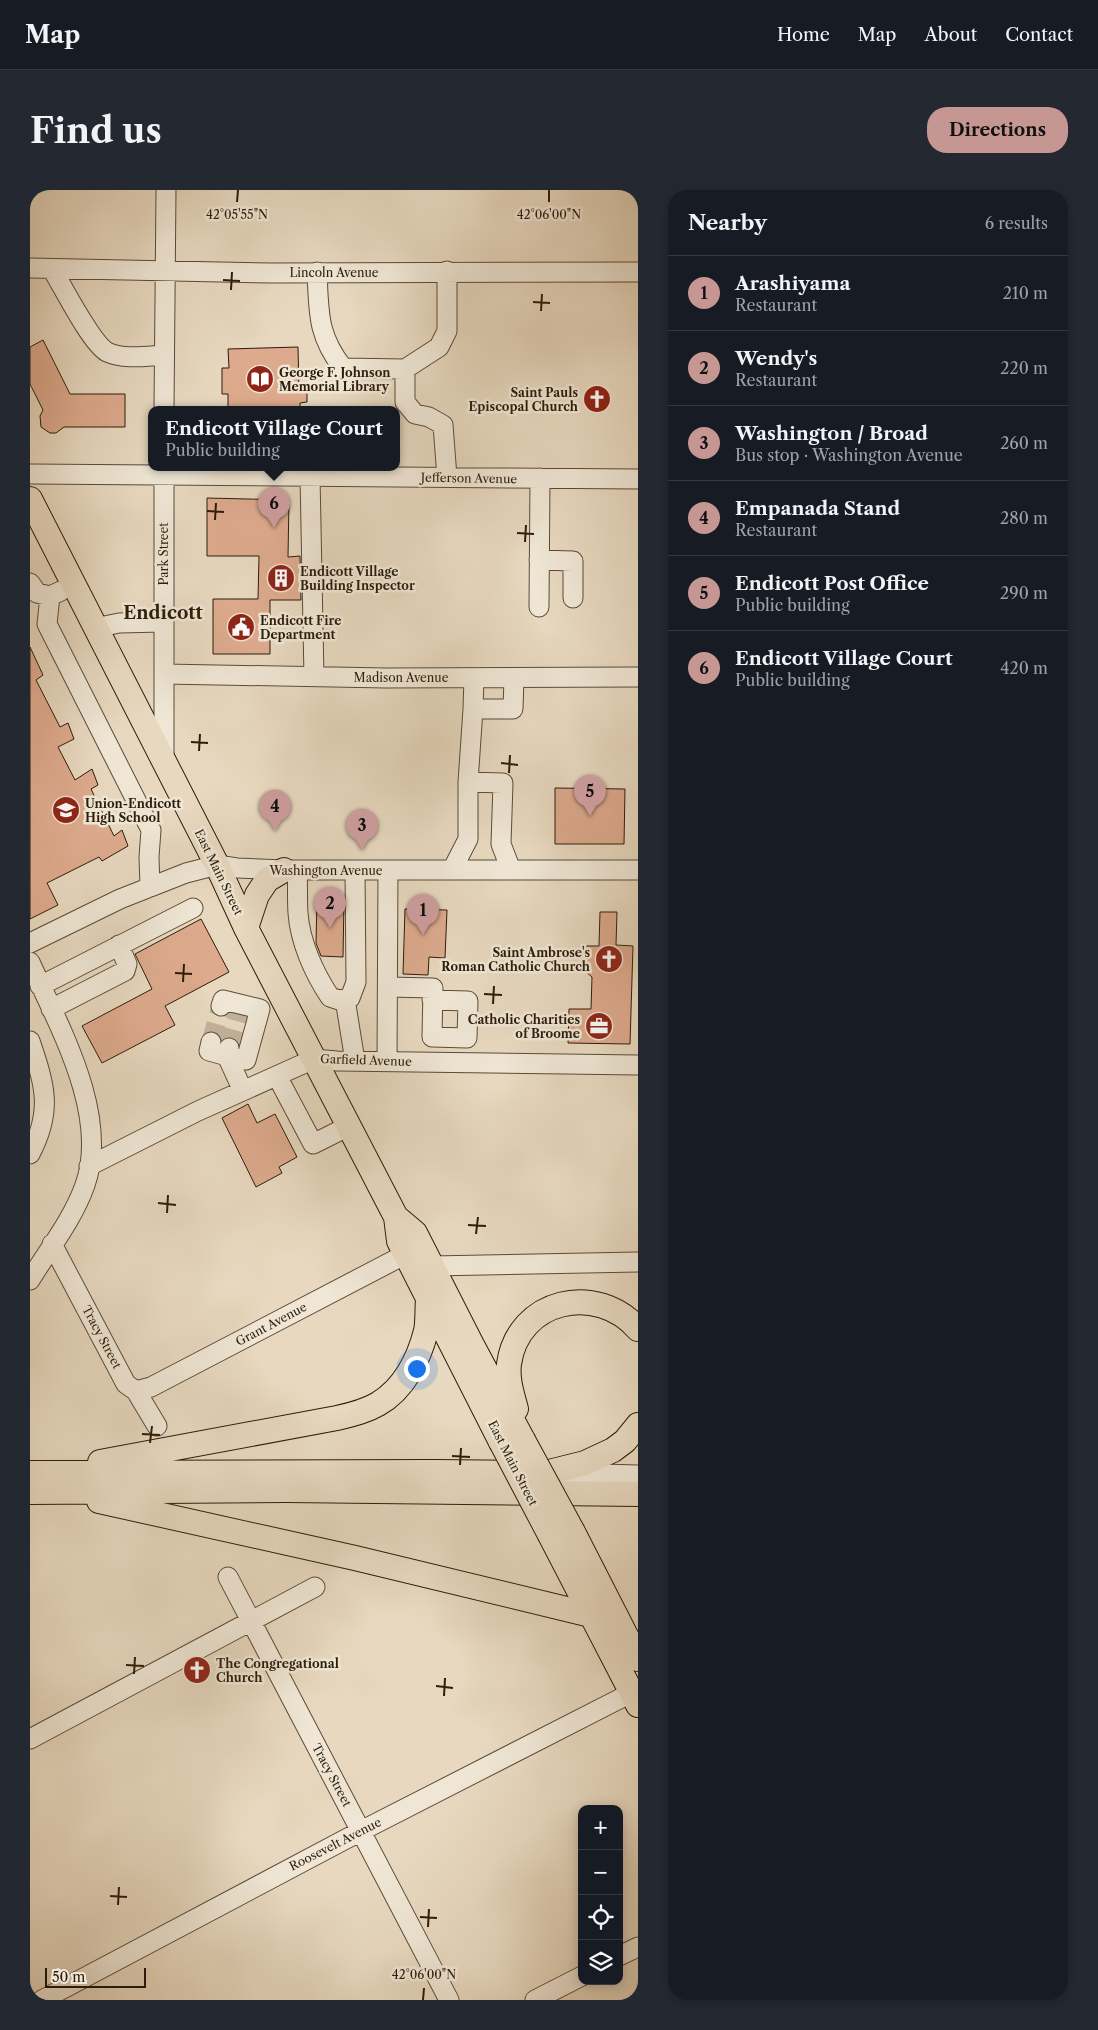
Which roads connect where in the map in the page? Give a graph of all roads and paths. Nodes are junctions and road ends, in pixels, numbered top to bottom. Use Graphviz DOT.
graph roads {
  1 [pos="166,190"];
  2 [pos="30,268"];
  3 [pos="52,269"];
  4 [pos="447,271"];
  5 [pos="165,272"];
  6 [pos="317,272"];
  7 [pos="638,272"];
  8 [pos="164,355"];
  9 [pos="405,369"];
  10 [pos="164,406"];
  11 [pos="164,471"];
  12 [pos="30,474"];
  13 [pos="310,476"];
  14 [pos="447,477"];
  15 [pos="540,478"];
  16 [pos="638,479"];
  17 [pos="30,499"];
  18 [pos="539,560"];
  19 [pos="74,586"];
  20 [pos="37,593"];
  21 [pos="573,598"];
  22 [pos="539,607"];
  23 [pos="163,622"];
  24 [pos="96,628"];
  25 [pos="164,674"];
  26 [pos="314,677"];
  27 [pos="638,677"];
  28 [pos="474,678"];
  29 [pos="514,678"];
  30 [pos="472,709"];
  31 [pos="164,761"];
  32 [pos="468,782"];
  33 [pos="217,865"];
  34 [pos="291,870"];
  35 [pos="355,870"];
  36 [pos="388,870"];
  37 [pos="452,870"];
  38 [pos="511,870"];
  39 [pos="638,870"];
  40 [pos="150,887"];
  41 [pos="192,908"];
  42 [pos="246,928"];
  43 [pos="30,943"];
  44 [pos="119,945"];
  45 [pos="30,962"];
  46 [pos="40,986"];
  47 [pos="388,988"];
  48 [pos="282,997"];
  49 [pos="345,999"];
  50 [pos="432,1000"];
  51 [pos="221,1006"];
  52 [pos="51,1009"];
  53 [pos="260,1009"];
  54 [pos="432,1038"];
  55 [pos="30,1041"];
  56 [pos="211,1042"];
  57 [pos="228,1052"];
  58 [pos="314,1059"];
  59 [pos="355,1062"];
  60 [pos="387,1062"];
  61 [pos="432,1062"];
  62 [pos="638,1065"];
  63 [pos="276,1076"];
  64 [pos="243,1091"];
  65 [pos="349,1126"];
  66 [pos="30,1154"];
  67 [pos="89,1166"];
  68 [pos="396,1218"];
  69 [pos="52,1244"];
  70 [pos="406,1254"];
  71 [pos="638,1262"];
  72 [pos="432,1266"];
  73 [pos="30,1280"];
  74 [pos="428,1300"];
  75 [pos="638,1329"];
  76 [pos="136,1391"];
  77 [pos="638,1425"];
  78 [pos="157,1426"];
  79 [pos="512,1441"];
  80 [pos="42,1473"];
  81 [pos="545,1473"];
  82 [pos="638,1475"];
  83 [pos="30,1492"];
  84 [pos="638,1494"];
  85 [pos="562,1535"];
  86 [pos="228,1576"];
  87 [pos="315,1587"];
  88 [pos="591,1615"];
  89 [pos="252,1621"];
  90 [pos="635,1649"];
  91 [pos="635,1699"];
  92 [pos="30,1739"];
  93 [pos="361,1831"];
  94 [pos="638,1946"];
  95 [pos="623,1954"];
  96 [pos="578,1978"];
  97 [pos="42,2000"];
  98 [pos="449,2000"];
  99 [pos="535,2000"];
  1 -- 5 [label="street"];
  2 -- 3 [label="street, Lincoln Avenue"];
  3 -- 5 [label="street, Lincoln Avenue"];
  3 -- 8 [label="street"];
  4 -- 6 [label="street, Lincoln Avenue"];
  4 -- 7 [label="street, Lincoln Avenue"];
  4 -- 9 [label="street"];
  5 -- 6 [label="street, Lincoln Avenue"];
  5 -- 8 [label="street"];
  6 -- 9 [label="street"];
  8 -- 10 [label="street"];
  9 -- 14 [label="street"];
  11 -- 12 [label="street, Jefferson Avenue"];
  11 -- 13 [label="street, Jefferson Avenue"];
  11 -- 23 [label="street, Park Street"];
  13 -- 14 [label="street, Jefferson Avenue"];
  13 -- 26 [label="street"];
  14 -- 15 [label="street, Jefferson Avenue"];
  15 -- 16 [label="street, Jefferson Avenue"];
  15 -- 18 [label="street"];
  17 -- 19 [label="main road, East Main Street"];
  18 -- 21 [label="street"];
  18 -- 22 [label="street"];
  19 -- 20 [label="street"];
  19 -- 24 [label="main road, East Main Street"];
  20 -- 40 [label="street"];
  23 -- 24 [label="street"];
  23 -- 25 [label="street, Park Street"];
  24 -- 31 [label="main road, East Main Street"];
  25 -- 26 [label="street, Madison Avenue"];
  25 -- 31 [label="street, Park Street"];
  26 -- 28 [label="street, Madison Avenue"];
  27 -- 29 [label="street, Madison Avenue"];
  28 -- 29 [label="street, Madison Avenue"];
  28 -- 30 [label="street"];
  29 -- 30 [label="street"];
  30 -- 32 [label="street"];
  31 -- 33 [label="main road, East Main Street"];
  32 -- 37 [label="street"];
  32 -- 38 [label="street"];
  33 -- 34 [label="street, Washington Avenue"];
  33 -- 40 [label="street, Washington Avenue"];
  33 -- 42 [label="main road, East Main Street"];
  34 -- 35 [label="street, Washington Avenue"];
  34 -- 42 [label="main road"];
  34 -- 49 [label="street"];
  35 -- 36 [label="street, Washington Avenue"];
  35 -- 49 [label="street"];
  36 -- 37 [label="street, Washington Avenue"];
  36 -- 47 [label="street"];
  37 -- 38 [label="street, Washington Avenue"];
  38 -- 39 [label="street, Washington Avenue"];
  40 -- 43 [label="street, Washington Avenue"];
  41 -- 44 [label="street"];
  42 -- 48 [label="main road, East Main Street"];
  44 -- 46 [label="street"];
  44 -- 52 [label="street"];
  45 -- 46 [label="street"];
  46 -- 52 [label="street"];
  47 -- 50 [label="street"];
  47 -- 60 [label="street"];
  48 -- 53 [label="street"];
  48 -- 58 [label="main road, East Main Street"];
  49 -- 59 [label="street"];
  50 -- 54 [label="street"];
  50 -- 54 [label="street"];
  51 -- 53 [label="street"];
  52 -- 67 [label="street"];
  53 -- 57 [label="street"];
  54 -- 61 [label="street"];
  55 -- 66 [label="street"];
  56 -- 57 [label="street"];
  57 -- 64 [label="street"];
  58 -- 59 [label="street, Garfield Avenue"];
  58 -- 63 [label="street, Garfield Avenue"];
  58 -- 65 [label="main road, East Main Street"];
  59 -- 60 [label="street, Garfield Avenue"];
  60 -- 61 [label="street, Garfield Avenue"];
  61 -- 62 [label="street, Garfield Avenue"];
  63 -- 64 [label="street, Garfield Avenue"];
  63 -- 65 [label="street"];
  64 -- 67 [label="street, Garfield Avenue"];
  65 -- 68 [label="main road, East Main Street"];
  67 -- 69 [label="street"];
  68 -- 70 [label="main road, East Main Street"];
  68 -- 72 [label="main road, East Main Street"];
  69 -- 73 [label="street"];
  69 -- 76 [label="street, Tracy Street"];
  70 -- 74 [label="main road, East Main Street"];
  70 -- 76 [label="street, Grant Avenue"];
  71 -- 72 [label="street"];
  72 -- 79 [label="main road, East Main Street"];
  74 -- 79 [label="main road, East Main Street"];
  74 -- 80 [label="main road"];
  75 -- 79 [label="main road"];
  76 -- 78 [label="street, Tracy Street"];
  77 -- 81 [label="main road"];
  79 -- 85 [label="main road, East Main Street, bridge"];
  80 -- 81 [label="main road"];
  81 -- 82 [label="street"];
  83 -- 84 [label="main road"];
  83 -- 88 [label="main road"];
  85 -- 88 [label="main road, East Main Street"];
  85 -- 90 [label="main road, East Main Street"];
  86 -- 89 [label="street, Tracy Street"];
  87 -- 89 [label="street"];
  88 -- 91 [label="main road, East Main Street"];
  89 -- 92 [label="street"];
  89 -- 93 [label="street, Tracy Street"];
  91 -- 93 [label="street, Roosevelt Avenue"];
  93 -- 97 [label="street, Roosevelt Avenue"];
  93 -- 98 [label="street, Tracy Street"];
  94 -- 95 [label="street"];
  96 -- 99 [label="street"];
}
